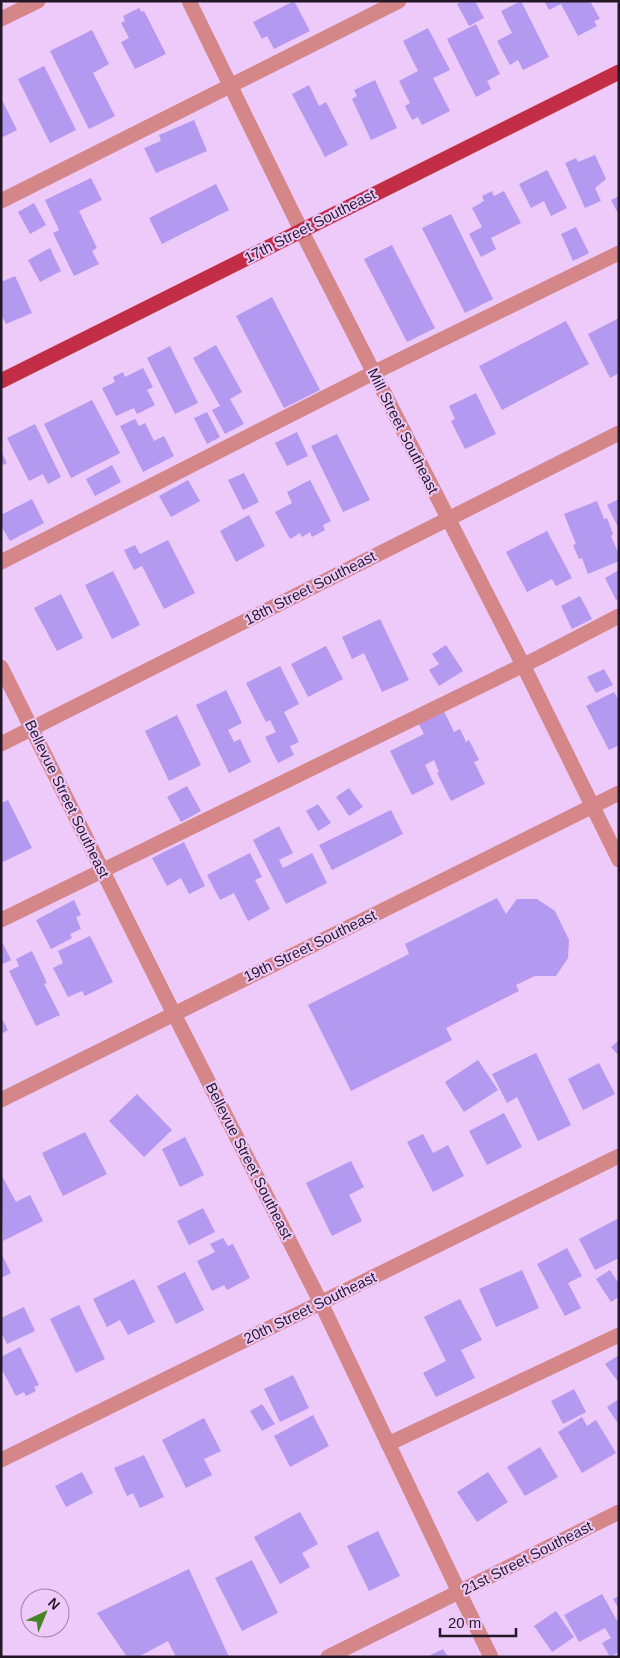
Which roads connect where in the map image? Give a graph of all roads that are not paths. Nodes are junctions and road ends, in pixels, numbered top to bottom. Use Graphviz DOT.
graph roads {
  1 [pos="38,1"];
  2 [pos="189,1"];
  3 [pos="398,1"];
  4 [pos="6,12"];
  5 [pos="619,72"];
  6 [pos="232,86"];
  7 [pos="1,201"];
  8 [pos="301,230"];
  9 [pos="619,254"];
  10 [pos="374,374"];
  11 [pos="1,381"];
  12 [pos="619,433"];
  13 [pos="447,519"];
  14 [pos="1,562"];
  15 [pos="619,616"];
  16 [pos="523,665"];
  17 [pos="1,667"];
  18 [pos="33,729"];
  19 [pos="1,744"];
  20 [pos="619,793"];
  21 [pos="592,806"];
  22 [pos="619,860"];
  23 [pos="102,869"];
  24 [pos="1,920"];
  25 [pos="174,1014"];
  26 [pos="1,1100"];
  27 [pos="619,1156"];
  28 [pos="321,1303"];
  29 [pos="619,1336"];
  30 [pos="388,1444"];
  31 [pos="1,1460"];
  32 [pos="619,1512"];
  33 [pos="459,1592"];
  34 [pos="328,1657"];
  35 [pos="491,1657"];
  1 -- 4 [label="street"];
  2 -- 6 [label="street, Mill Street Southeast"];
  3 -- 6 [label="street"];
  5 -- 8 [label="main road, 17th Street Southeast"];
  6 -- 7 [label="street"];
  6 -- 8 [label="street, Mill Street Southeast"];
  8 -- 10 [label="street, Mill Street Southeast"];
  8 -- 11 [label="main road, 17th Street Southeast"];
  9 -- 10 [label="street"];
  10 -- 13 [label="street, Mill Street Southeast"];
  10 -- 14 [label="street"];
  12 -- 13 [label="street, 18th Street Southeast"];
  13 -- 16 [label="street, Mill Street Southeast"];
  13 -- 18 [label="street, 18th Street Southeast"];
  15 -- 16 [label="street"];
  16 -- 21 [label="street, Mill Street Southeast"];
  16 -- 23 [label="street"];
  17 -- 18 [label="street, Bellevue Street Southeast"];
  18 -- 19 [label="street, 18th Street Southeast"];
  18 -- 23 [label="street, Bellevue Street Southeast"];
  20 -- 21 [label="street, 19th Street Southeast"];
  21 -- 22 [label="street, Mill Street Southeast"];
  21 -- 25 [label="street, 19th Street Southeast"];
  23 -- 24 [label="street"];
  23 -- 25 [label="street, Bellevue Street Southeast"];
  25 -- 26 [label="street, 19th Street Southeast"];
  25 -- 28 [label="street, Bellevue Street Southeast"];
  27 -- 28 [label="street, 20th Street Southeast"];
  28 -- 30 [label="street, Bellevue Street Southeast"];
  28 -- 31 [label="street, 20th Street Southeast"];
  29 -- 30 [label="street"];
  30 -- 33 [label="street, Bellevue Street Southeast"];
  32 -- 33 [label="street, 21st Street Southeast"];
  33 -- 34 [label="street, 21st Street Southeast"];
  33 -- 35 [label="street, Bellevue Street Southeast"];
}
